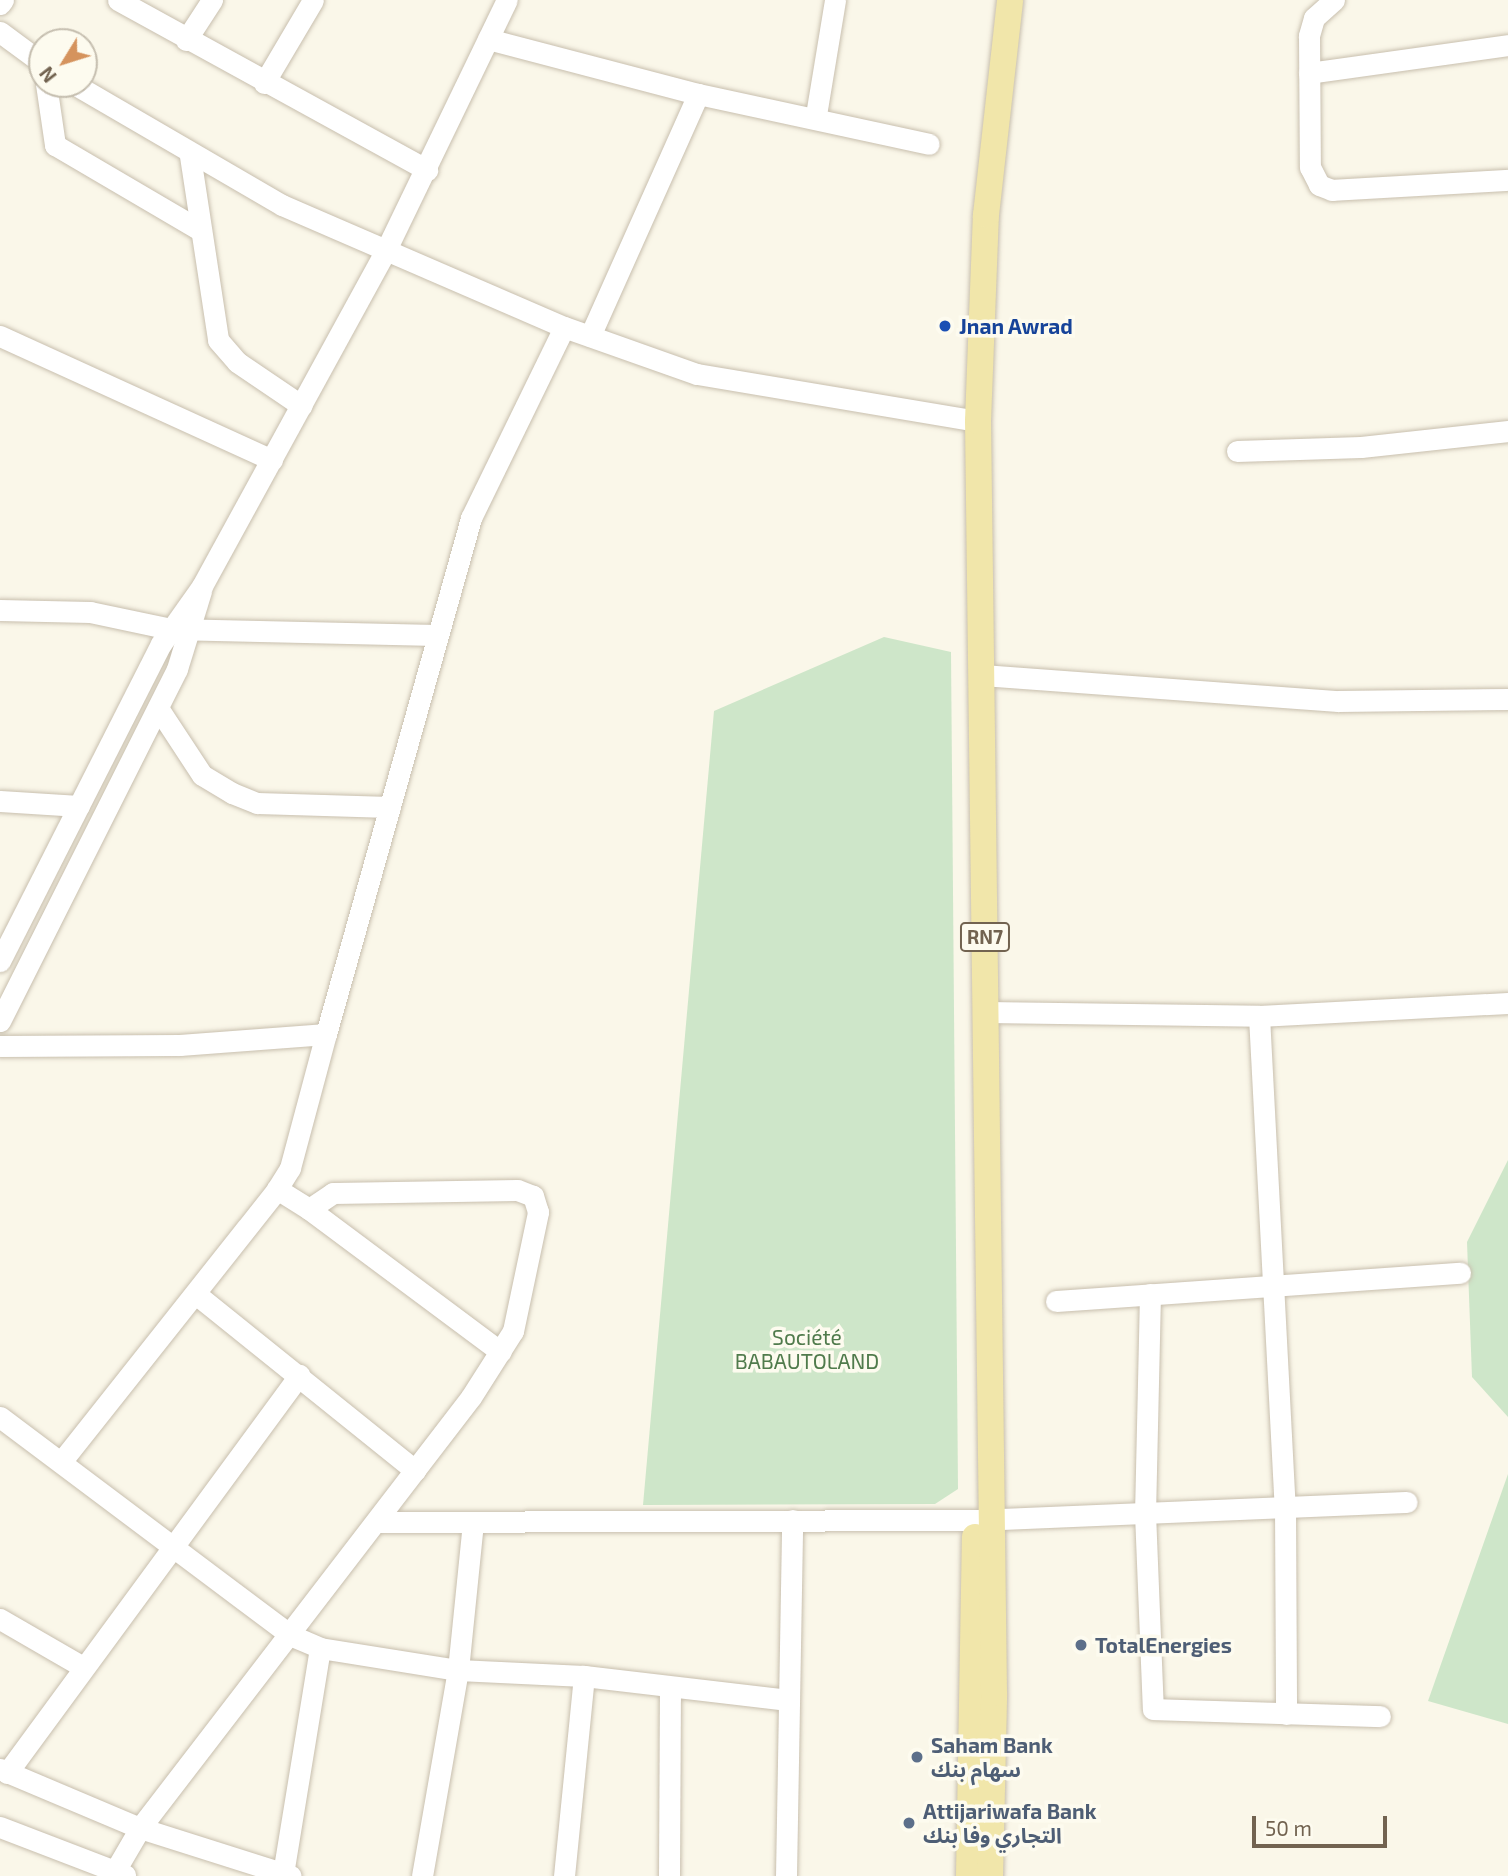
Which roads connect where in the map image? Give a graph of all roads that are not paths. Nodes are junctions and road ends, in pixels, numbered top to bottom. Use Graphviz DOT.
graph roads {
  1 [pos="118,0"];
  2 [pos="212,0"];
  3 [pos="313,0"];
  4 [pos="507,0"];
  5 [pos="835,0"];
  6 [pos="995,0"];
  7 [pos="1010,0"];
  8 [pos="1334,0"];
  9 [pos="0,32"];
  10 [pos="488,39"];
  11 [pos="186,40"];
  12 [pos="1508,45"];
  13 [pos="28,53"];
  14 [pos="1310,73"];
  15 [pos="264,83"];
  16 [pos="698,94"];
  17 [pos="48,98"];
  18 [pos="97,98"];
  19 [pos="816,116"];
  20 [pos="929,144"];
  21 [pos="190,156"];
  22 [pos="428,170"];
  23 [pos="1508,180"];
  24 [pos="198,229"];
  25 [pos="384,254"];
  26 [pos="564,327"];
  27 [pos="0,336"];
  28 [pos="590,336"];
  29 [pos="302,406"];
  30 [pos="971,420"];
  31 [pos="1508,431"];
  32 [pos="1237,451"];
  33 [pos="272,460"];
  34 [pos="202,586"];
  35 [pos="0,610"];
  36 [pos="193,628"];
  37 [pos="170,629"];
  38 [pos="436,635"];
  39 [pos="982,675"];
  40 [pos="1508,699"];
  41 [pos="158,708"];
  42 [pos="0,801"];
  43 [pos="79,806"];
  44 [pos="390,807"];
  45 [pos="0,961"];
  46 [pos="1508,1003"];
  47 [pos="986,1012"];
  48 [pos="1259,1016"];
  49 [pos="0,1021"];
  50 [pos="326,1034"];
  51 [pos="0,1046"];
  52 [pos="277,1189"];
  53 [pos="309,1209"];
  54 [pos="1460,1273"];
  55 [pos="1272,1286"];
  56 [pos="1150,1294"];
  57 [pos="197,1295"];
  58 [pos="1056,1301"];
  59 [pos="501,1352"];
  60 [pos="299,1375"];
  61 [pos="0,1417"];
  62 [pos="61,1462"];
  63 [pos="415,1470"];
  64 [pos="1407,1502"];
  65 [pos="1285,1507"];
  66 [pos="1145,1513"];
  67 [pos="984,1519"];
  68 [pos="792,1520"];
  69 [pos="376,1522"];
  70 [pos="473,1523"];
  71 [pos="173,1545"];
  72 [pos="0,1619"];
  73 [pos="290,1635"];
  74 [pos="320,1648"];
  75 [pos="83,1667"];
  76 [pos="458,1670"];
  77 [pos="584,1676"];
  78 [pos="670,1689"];
  79 [pos="789,1700"];
  80 [pos="1286,1714"];
  81 [pos="1380,1716"];
  82 [pos="4,1771"];
  83 [pos="0,1827"];
  84 [pos="140,1828"];
  85 [pos="118,1875"];
  86 [pos="287,1875"];
  87 [pos="422,1876"];
  88 [pos="564,1876"];
  89 [pos="669,1876"];
  90 [pos="786,1876"];
  91 [pos="969,1876"];
  92 [pos="990,1876"];
  1 -- 11 [label="street"];
  2 -- 11 [label="street"];
  3 -- 15 [label="street"];
  4 -- 10 [label="street"];
  5 -- 19 [label="street"];
  6 -- 30 [label="main road, RN7"];
  7 -- 30 [label="main road, RN7"];
  8 -- 14 [label="street"];
  9 -- 13 [label="street"];
  10 -- 16 [label="street"];
  10 -- 22 [label="street"];
  11 -- 15 [label="street"];
  12 -- 14 [label="street"];
  14 -- 23 [label="street"];
  15 -- 22 [label="street"];
  16 -- 19 [label="street"];
  16 -- 28 [label="street"];
  17 -- 24 [label="street"];
  18 -- 21 [label="street"];
  19 -- 20 [label="street"];
  21 -- 24 [label="street"];
  21 -- 25 [label="street"];
  22 -- 25 [label="street"];
  24 -- 29 [label="street"];
  25 -- 26 [label="street"];
  25 -- 29 [label="street"];
  26 -- 28 [label="street"];
  26 -- 38 [label="street"];
  27 -- 33 [label="street"];
  28 -- 30 [label="street"];
  29 -- 33 [label="street"];
  30 -- 39 [label="main road, RN7"];
  30 -- 67 [label="main road, RN7"];
  31 -- 32 [label="street"];
  33 -- 34 [label="street"];
  34 -- 36 [label="street"];
  34 -- 37 [label="street"];
  35 -- 37 [label="street"];
  36 -- 37 [label="street"];
  36 -- 38 [label="street"];
  36 -- 41 [label="street"];
  37 -- 43 [label="street"];
  38 -- 44 [label="street"];
  39 -- 40 [label="street"];
  39 -- 47 [label="main road, RN7"];
  41 -- 44 [label="street"];
  41 -- 49 [label="street"];
  42 -- 43 [label="street"];
  43 -- 45 [label="street"];
  44 -- 50 [label="street"];
  46 -- 48 [label="street"];
  47 -- 48 [label="street"];
  47 -- 67 [label="main road, RN7"];
  48 -- 55 [label="street"];
  50 -- 51 [label="street"];
  50 -- 52 [label="street"];
  52 -- 53 [label="street"];
  52 -- 57 [label="street"];
  53 -- 59 [label="street"];
  53 -- 59 [label="street"];
  54 -- 55 [label="street"];
  55 -- 56 [label="street"];
  55 -- 65 [label="street"];
  56 -- 58 [label="street"];
  56 -- 66 [label="street"];
  57 -- 60 [label="street"];
  57 -- 62 [label="street"];
  59 -- 63 [label="street"];
  60 -- 63 [label="street"];
  60 -- 71 [label="street"];
  61 -- 62 [label="street"];
  62 -- 71 [label="street"];
  63 -- 69 [label="street"];
  64 -- 65 [label="street"];
  65 -- 66 [label="street"];
  65 -- 80 [label="street"];
  66 -- 67 [label="street"];
  66 -- 80 [label="street"];
  67 -- 68 [label="street"];
  67 -- 91 [label="main road, RN7"];
  67 -- 92 [label="main road, RN7"];
  68 -- 70 [label="street"];
  68 -- 79 [label="street"];
  69 -- 70 [label="street"];
  69 -- 73 [label="street"];
  70 -- 76 [label="street"];
  71 -- 73 [label="street"];
  71 -- 75 [label="street"];
  72 -- 75 [label="street"];
  73 -- 74 [label="street"];
  73 -- 84 [label="street"];
  74 -- 76 [label="street"];
  74 -- 86 [label="street"];
  75 -- 82 [label="street"];
  76 -- 77 [label="street"];
  76 -- 87 [label="street"];
  77 -- 78 [label="street"];
  77 -- 88 [label="street"];
  78 -- 79 [label="street"];
  78 -- 89 [label="street"];
  79 -- 90 [label="street"];
  80 -- 81 [label="street"];
  82 -- 84 [label="street"];
  83 -- 85 [label="street"];
  84 -- 85 [label="street"];
  84 -- 86 [label="street"];
}
